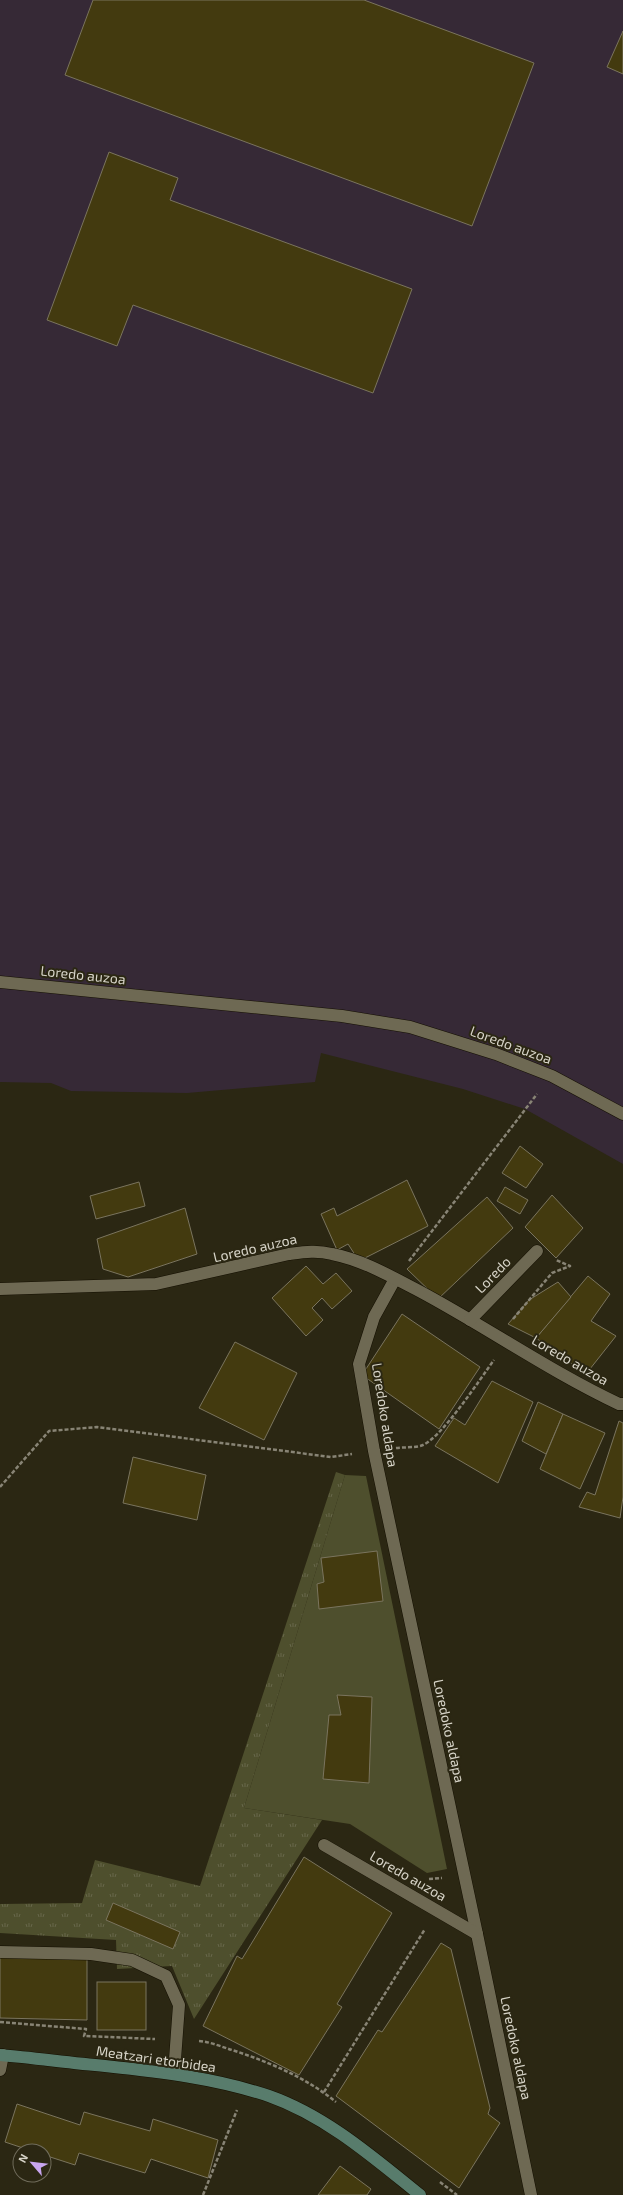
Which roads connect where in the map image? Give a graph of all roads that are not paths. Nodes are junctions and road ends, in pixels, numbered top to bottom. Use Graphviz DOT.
graph roads {
  1 [pos="0,982"];
  2 [pos="623,1114"];
  3 [pos="537,1251"];
  4 [pos="395,1279"];
  5 [pos="0,1289"];
  6 [pos="470,1320"];
  7 [pos="623,1404"];
  8 [pos="324,1845"];
  9 [pos="477,1934"];
  10 [pos="0,1952"];
  11 [pos="1,2055"];
  12 [pos="0,2070"];
  13 [pos="174,2073"];
  14 [pos="420,2195"];
  15 [pos="531,2195"];
  1 -- 2 [label="street, Loredo auzoa"];
  3 -- 6 [label="street, Loredo"];
  4 -- 5 [label="street, Loredo auzoa"];
  4 -- 6 [label="street, Loredo auzoa"];
  4 -- 9 [label="street, Loredoko aldapa"];
  6 -- 7 [label="street, Loredo auzoa"];
  8 -- 9 [label="street, Loredo auzoa"];
  9 -- 15 [label="street, Loredoko aldapa"];
  10 -- 13 [label="street"];
  11 -- 12 [label="street"];
  11 -- 13 [label="street, Meatzari etorbidea"];
  13 -- 14 [label="street, Meatzari etorbidea"];
}
